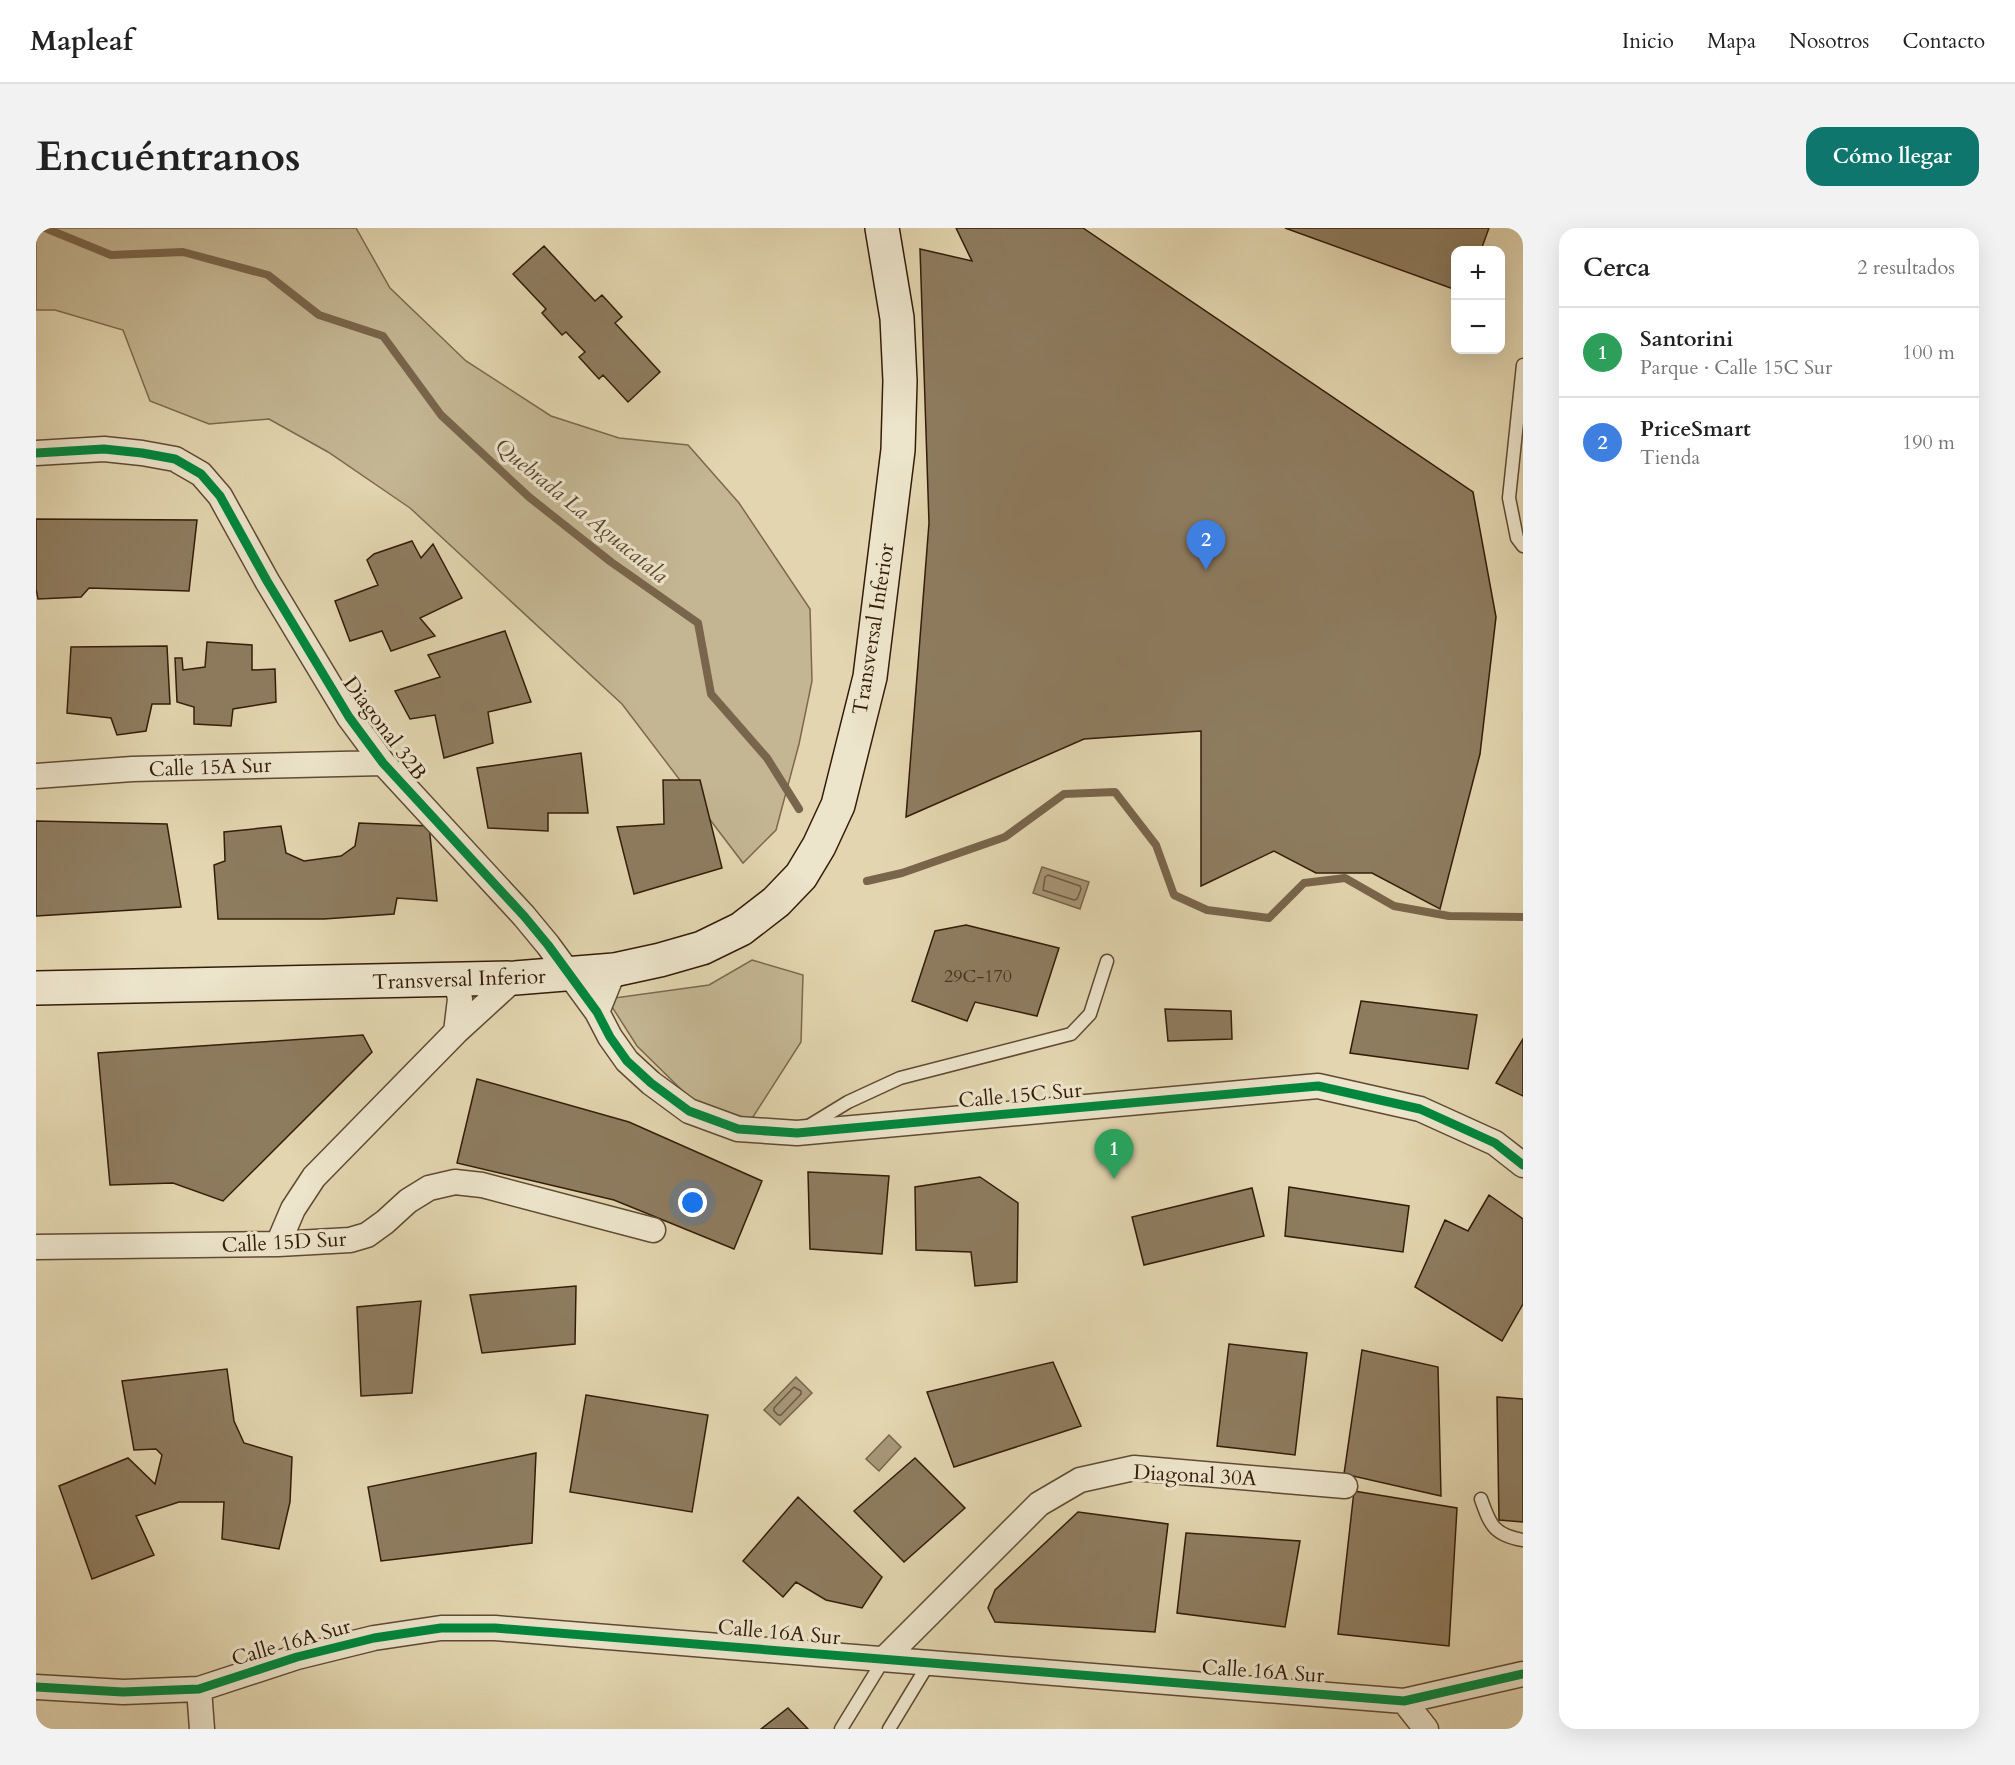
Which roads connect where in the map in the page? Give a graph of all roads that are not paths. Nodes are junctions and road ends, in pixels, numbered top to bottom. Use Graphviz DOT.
graph roads {
  1 [pos="882,228"];
  2 [pos="1523,365"];
  3 [pos="36,453"];
  4 [pos="1523,546"];
  5 [pos="383,763"];
  6 [pos="36,776"];
  7 [pos="1107,962"];
  8 [pos="614,970"];
  9 [pos="570,975"];
  10 [pos="515,978"];
  11 [pos="456,980"];
  12 [pos="36,988"];
  13 [pos="597,1012"];
  14 [pos="456,1032"];
  15 [pos="797,1133"];
  16 [pos="1523,1165"];
  17 [pos="653,1230"];
  18 [pos="278,1244"];
  19 [pos="36,1246"];
  20 [pos="1345,1486"];
  21 [pos="1481,1499"];
  22 [pos="1523,1540"];
  23 [pos="921,1622"];
  24 [pos="884,1659"];
  25 [pos="929,1663"];
  26 [pos="1523,1674"];
  27 [pos="36,1688"];
  28 [pos="198,1689"];
  29 [pos="1404,1701"];
  30 [pos="202,1729"];
  31 [pos="841,1729"];
  32 [pos="890,1729"];
  33 [pos="1426,1729"];
  1 -- 8 [label="main road, Transversal Inferior"];
  2 -- 4 [label="lane"];
  3 -- 5 [label="street, Diagonal 32B"];
  5 -- 6 [label="street, Calle 15A Sur"];
  5 -- 9 [label="street, Diagonal 32B"];
  7 -- 15 [label="lane"];
  8 -- 9 [label="main road, Transversal Inferior"];
  8 -- 13 [label="street"];
  9 -- 10 [label="main road, Transversal Inferior"];
  9 -- 13 [label="street, Calle 15C Sur"];
  10 -- 11 [label="main road, Transversal Inferior"];
  10 -- 14 [label="street"];
  11 -- 12 [label="main road, Transversal Inferior"];
  11 -- 14 [label="street"];
  13 -- 15 [label="street, Calle 15C Sur"];
  14 -- 18 [label="street"];
  15 -- 16 [label="street, Calle 15C Sur"];
  17 -- 18 [label="street, Calle 15D Sur"];
  18 -- 19 [label="street, Calle 15D Sur"];
  20 -- 23 [label="street, Diagonal 30A"];
  21 -- 22 [label="lane"];
  23 -- 24 [label="street, Diagonal 30A"];
  23 -- 25 [label="street"];
  24 -- 25 [label="street, Calle 16A Sur"];
  24 -- 28 [label="street, Calle 16A Sur"];
  24 -- 31 [label="lane"];
  25 -- 29 [label="street, Calle 16A Sur"];
  25 -- 32 [label="lane"];
  26 -- 29 [label="street, Calle 16A Sur"];
  27 -- 28 [label="street, Calle 16A Sur"];
  28 -- 30 [label="street"];
  29 -- 33 [label="street"];
}
